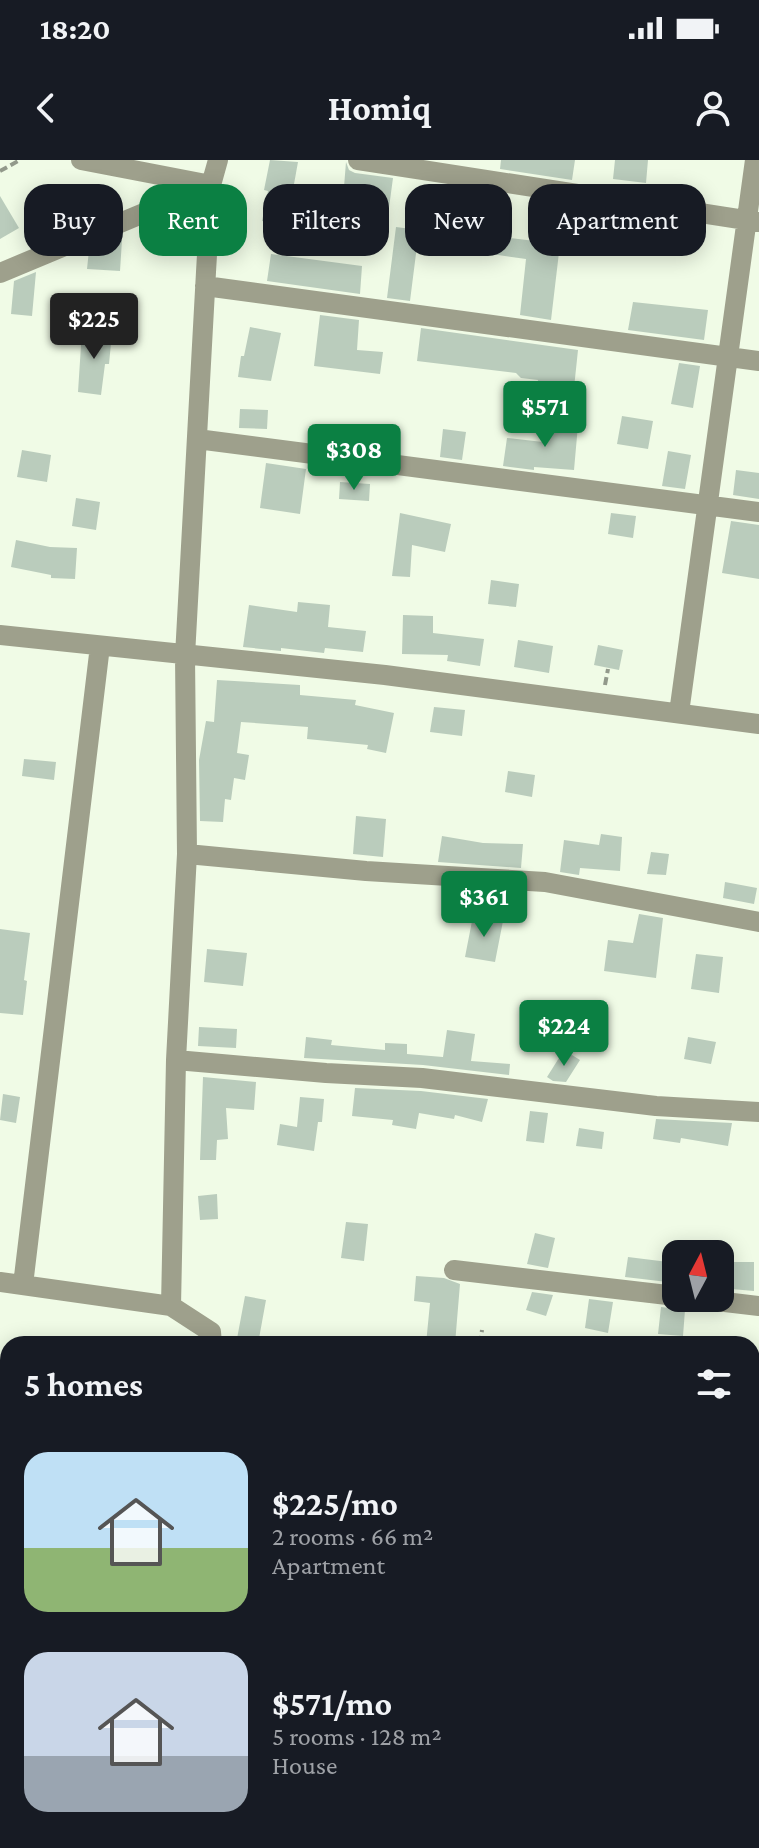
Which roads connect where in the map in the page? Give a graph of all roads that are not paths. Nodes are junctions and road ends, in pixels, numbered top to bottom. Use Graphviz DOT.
graph roads {
  1 [pos="81,160"];
  2 [pos="218,160"];
  3 [pos="358,160"];
  4 [pos="755,160"];
  5 [pos="206,184"];
  6 [pos="211,184"];
  7 [pos="139,215"];
  8 [pos="753,222"];
  9 [pos="207,256"];
  10 [pos="0,273"];
  11 [pos="205,286"];
  12 [pos="726,357"];
  13 [pos="759,361"];
  14 [pos="197,439"];
  15 [pos="707,506"];
  16 [pos="759,512"];
  17 [pos="0,635"];
  18 [pos="100,646"];
  19 [pos="185,656"];
  20 [pos="679,713"];
  21 [pos="759,724"];
  22 [pos="187,854"];
  23 [pos="759,922"];
  24 [pos="176,1060"];
  25 [pos="759,1112"];
  26 [pos="454,1270"];
  27 [pos="0,1282"];
  28 [pos="23,1285"];
  29 [pos="662,1294"];
  30 [pos="734,1303"];
  31 [pos="171,1306"];
  32 [pos="759,1306"];
  33 [pos="211,1336"];
  1 -- 5 [label="street"];
  2 -- 6 [label="street"];
  3 -- 8 [label="street"];
  4 -- 8 [label="street"];
  7 -- 10 [label="street"];
  8 -- 12 [label="street"];
  9 -- 11 [label="street"];
  11 -- 12 [label="street"];
  11 -- 14 [label="street"];
  12 -- 13 [label="street"];
  12 -- 15 [label="street"];
  14 -- 15 [label="street"];
  14 -- 19 [label="street"];
  15 -- 16 [label="street"];
  15 -- 20 [label="street"];
  17 -- 18 [label="street"];
  18 -- 19 [label="street"];
  18 -- 28 [label="street"];
  19 -- 20 [label="street"];
  19 -- 22 [label="street"];
  20 -- 21 [label="street"];
  22 -- 23 [label="street"];
  22 -- 24 [label="street"];
  24 -- 25 [label="street"];
  24 -- 31 [label="street"];
  26 -- 29 [label="street"];
  27 -- 28 [label="street"];
  28 -- 31 [label="street"];
  30 -- 32 [label="street"];
  31 -- 33 [label="street"];
}
